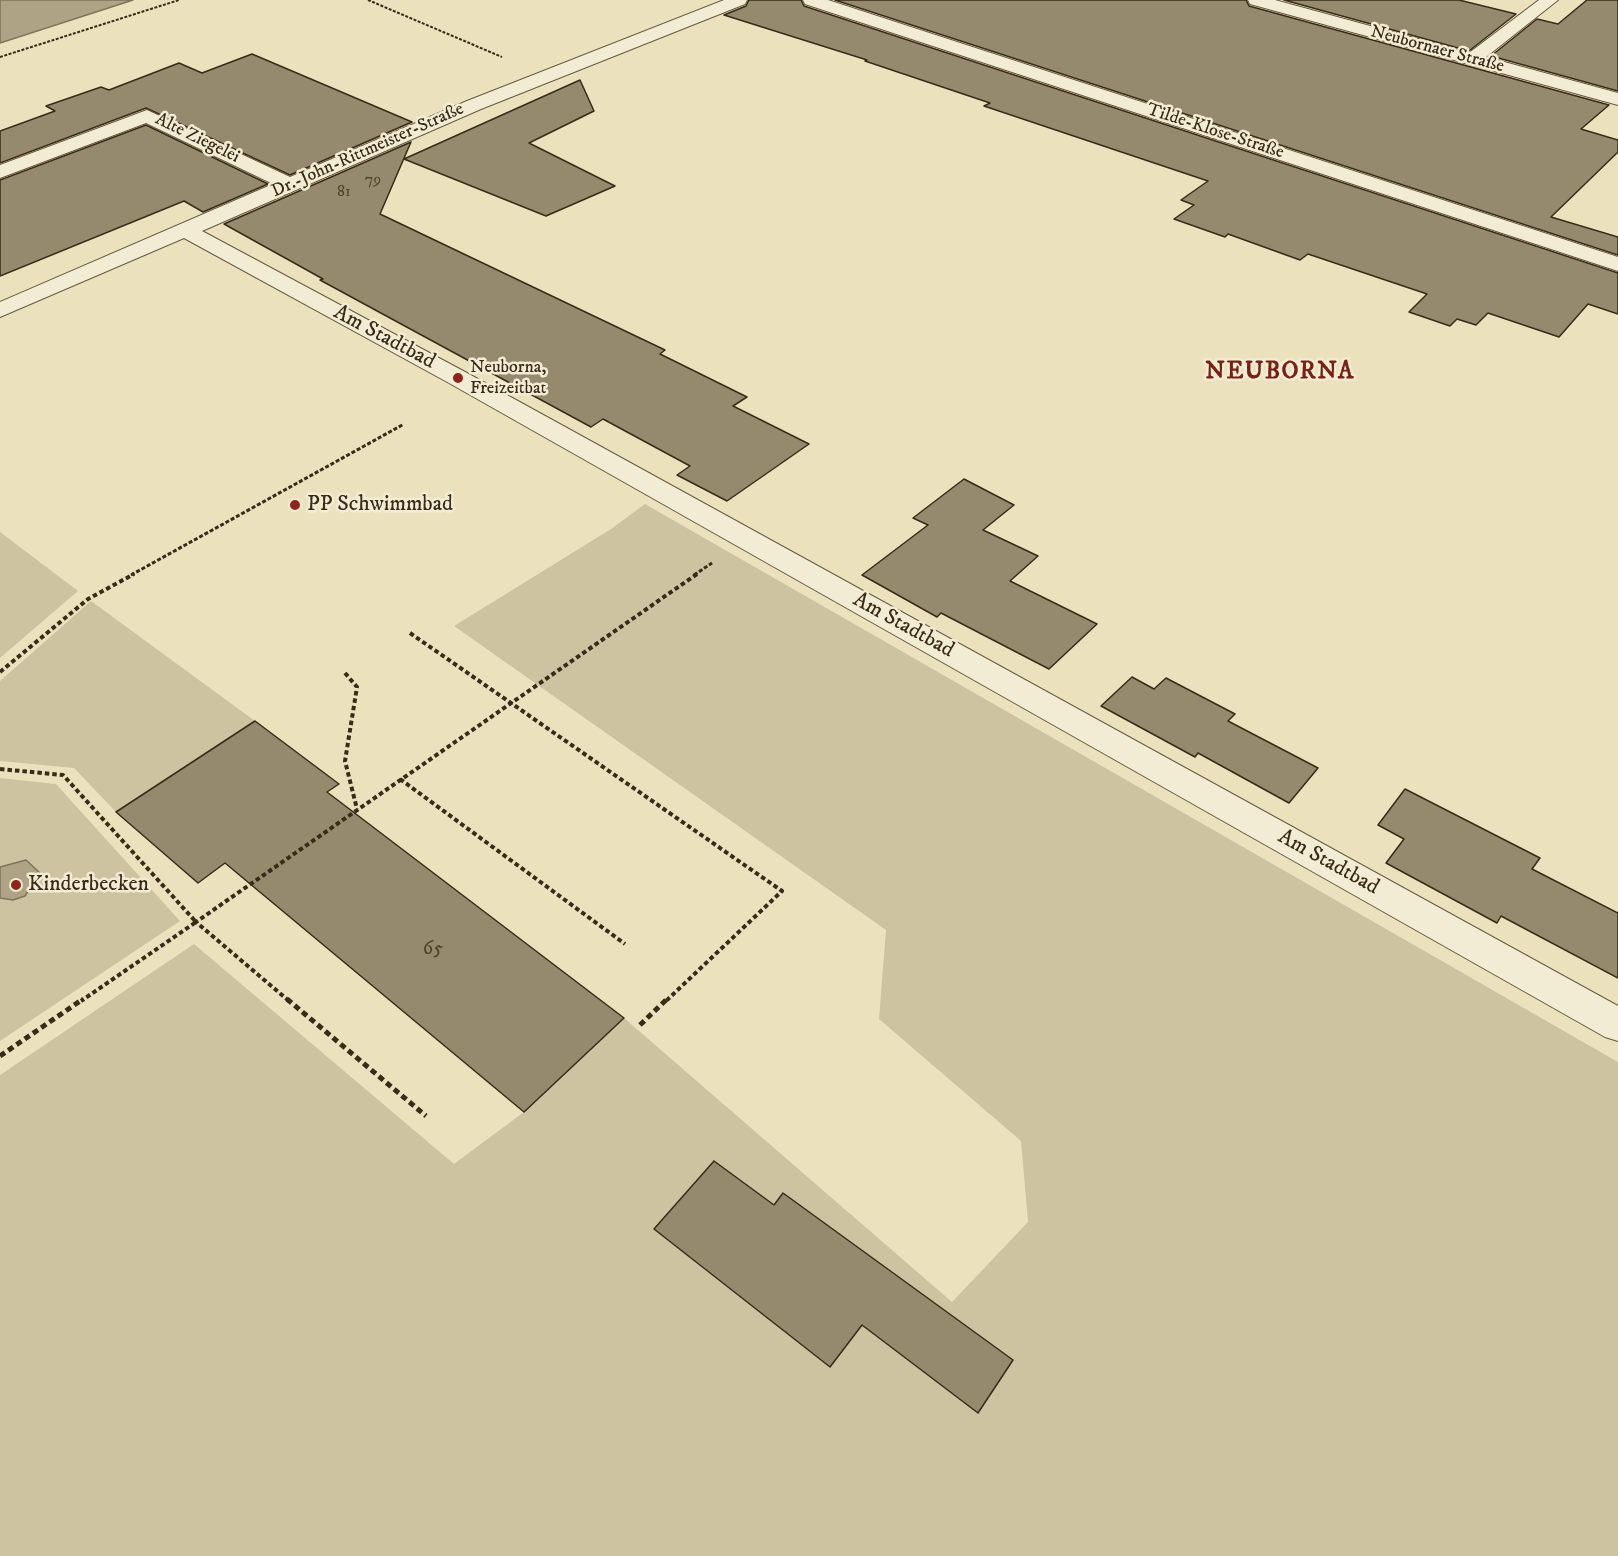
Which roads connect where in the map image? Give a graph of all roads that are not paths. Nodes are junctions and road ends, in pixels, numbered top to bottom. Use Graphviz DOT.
graph roads {
  1 [pos="739,0"];
  2 [pos="811,0"];
  3 [pos="1256,0"];
  4 [pos="1550,0"];
  5 [pos="1472,59"];
  6 [pos="1618,99"];
  7 [pos="0,172"];
  8 [pos="291,185"];
  9 [pos="186,231"];
  10 [pos="1618,264"];
  11 [pos="0,310"];
  12 [pos="1618,1025"];
  1 -- 8 [label="street, Dr.-John-Rittmeister-Straße"];
  2 -- 10 [label="street, Tilde-Klose-Straße"];
  3 -- 5 [label="street, Neubornaer Straße"];
  4 -- 5 [label="street"];
  5 -- 6 [label="street, Neubornaer Straße"];
  7 -- 8 [label="street, Alte Ziegelei"];
  8 -- 9 [label="street, Dr.-John-Rittmeister-Straße"];
  9 -- 11 [label="street, Dr.-John-Rittmeister-Straße"];
  9 -- 12 [label="street, Am Stadtbad"];
}
